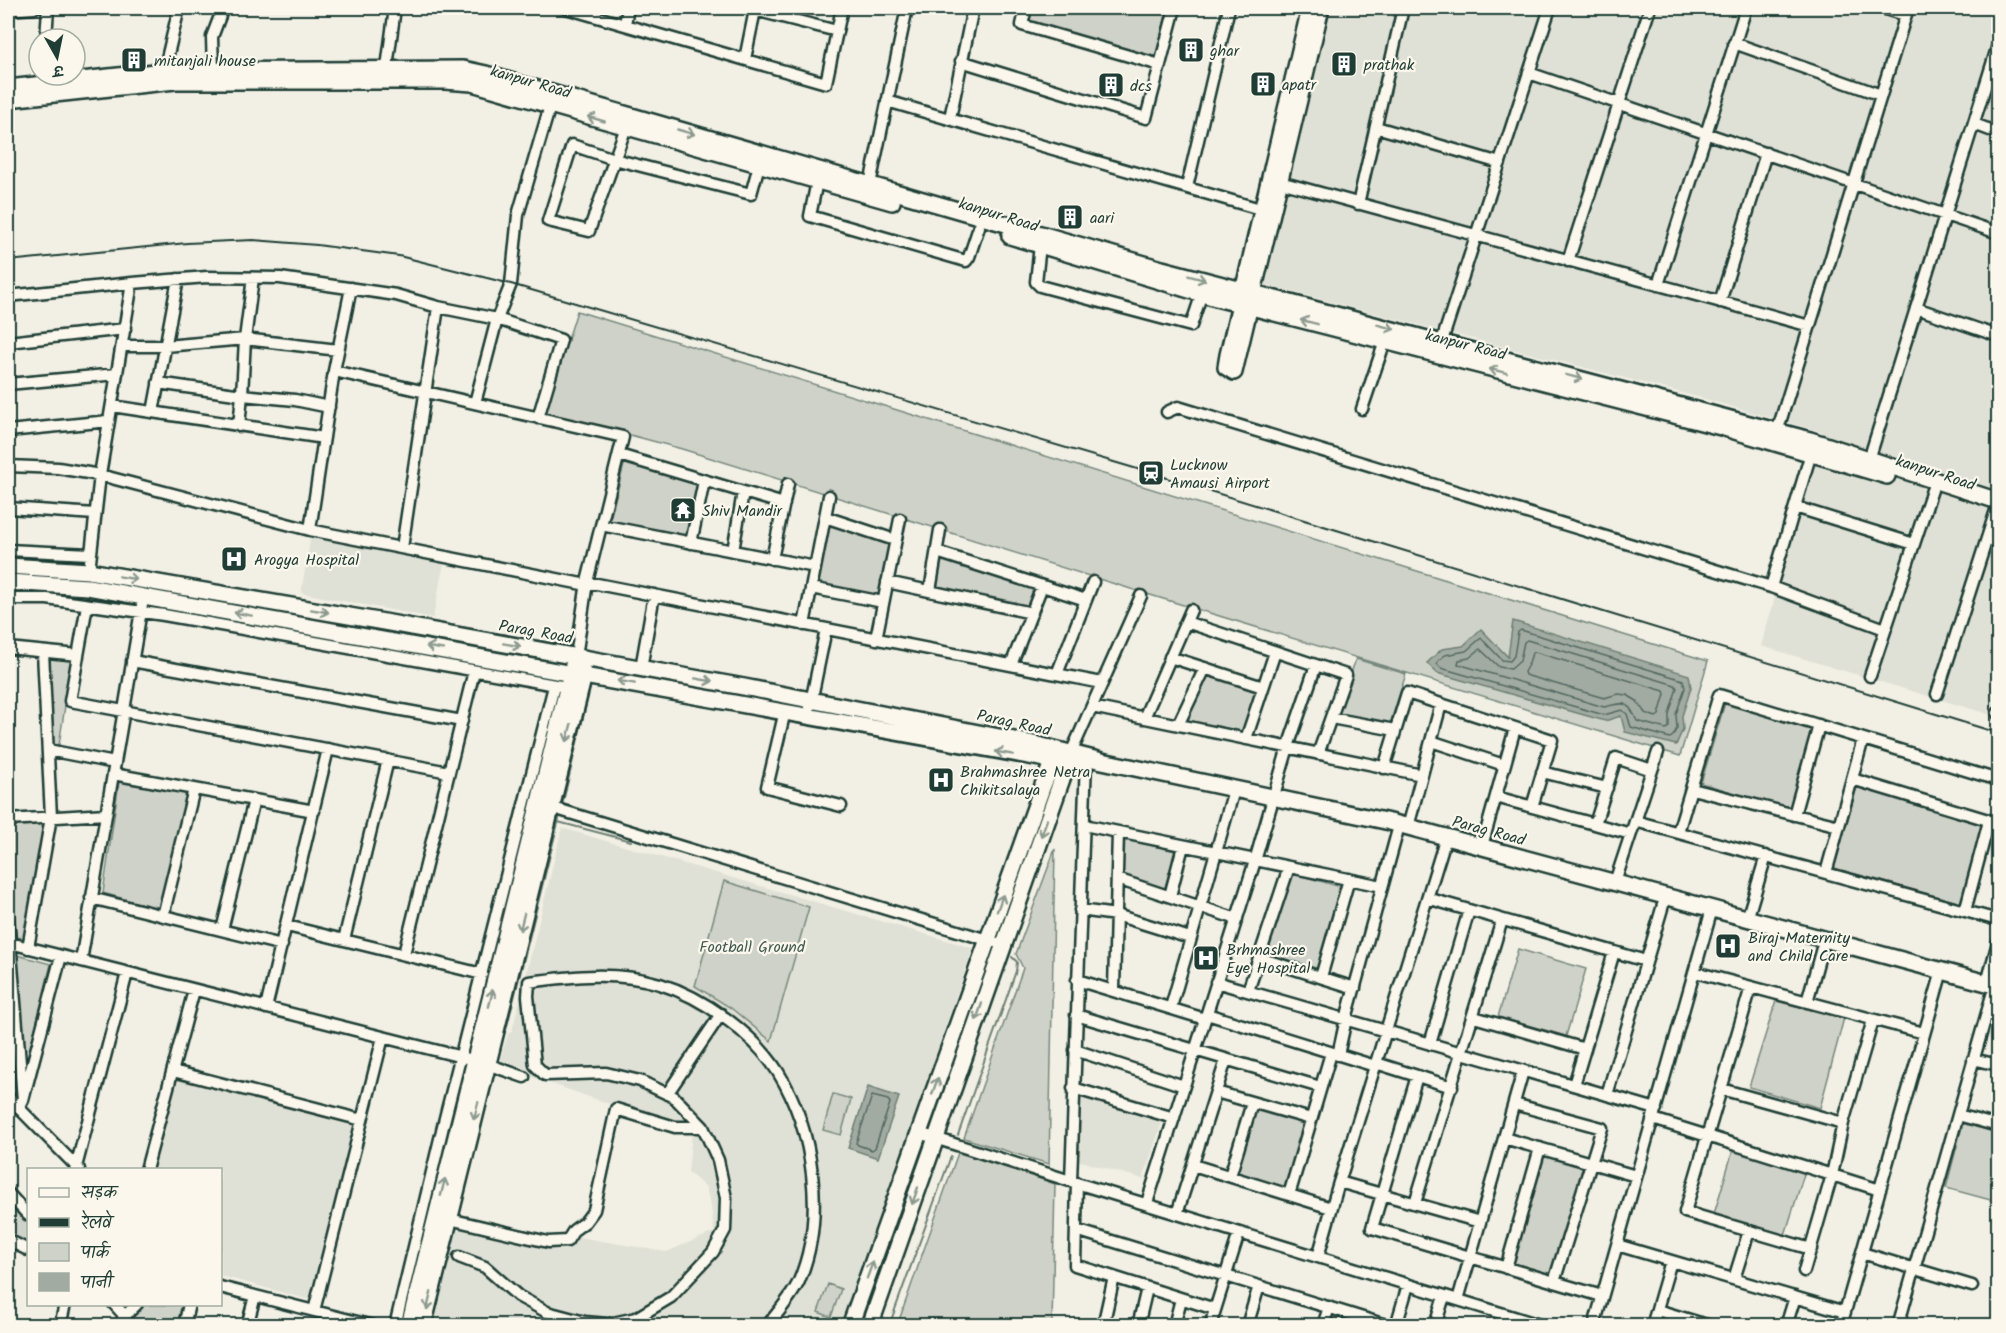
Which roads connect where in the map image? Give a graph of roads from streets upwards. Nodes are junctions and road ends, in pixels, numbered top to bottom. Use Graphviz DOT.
graph roads {
  1 [pos="34,8"];
  2 [pos="48,8"];
  3 [pos="179,8"];
  4 [pos="223,8"];
  5 [pos="394,8"];
  6 [pos="570,8"];
  7 [pos="628,8"];
  8 [pos="842,8"];
  9 [pos="907,8"];
  10 [pos="973,8"];
  11 [pos="1026,8"];
  12 [pos="1175,8"];
  13 [pos="1229,8"];
  14 [pos="1310,8"];
  15 [pos="1321,8"];
  16 [pos="1404,8"];
  17 [pos="1550,8"];
  18 [pos="1650,8"];
  19 [pos="1746,8"];
  20 [pos="1882,8"];
  21 [pos="8,10"];
  22 [pos="1907,11"];
  23 [pos="625,24"];
  24 [pos="47,27"];
  25 [pos="837,32"];
  26 [pos="1734,43"];
  27 [pos="1998,45"];
  28 [pos="745,59"];
  29 [pos="962,61"];
  30 [pos="1160,66"];
  31 [pos="213,70"];
  32 [pos="164,71"];
  33 [pos="1529,73"];
  34 [pos="386,75"];
  35 [pos="90,85"];
  36 [pos="27,86"];
  37 [pos="38,87"];
  38 [pos="8,88"];
  39 [pos="1881,95"];
  40 [pos="8,99"];
  41 [pos="888,102"];
  42 [pos="1618,103"];
  43 [pos="550,106"];
  44 [pos="950,118"];
  45 [pos="1974,124"];
  46 [pos="626,127"];
  47 [pos="646,127"];
  48 [pos="1376,127"];
  49 [pos="1706,133"];
  50 [pos="1998,133"];
  51 [pos="1766,153"];
  52 [pos="614,159"];
  53 [pos="1500,163"];
  54 [pos="759,165"];
  55 [pos="817,181"];
  56 [pos="1280,182"];
  57 [pos="1854,183"];
  58 [pos="1187,187"];
  59 [pos="869,190"];
  60 [pos="1358,204"];
  61 [pos="1268,211"];
  62 [pos="1946,214"];
  63 [pos="979,227"];
  64 [pos="1998,233"];
  65 [pos="1476,236"];
  66 [pos="1040,245"];
  67 [pos="1568,261"];
  68 [pos="253,278"];
  69 [pos="178,279"];
  70 [pos="132,283"];
  71 [pos="1658,285"];
  72 [pos="351,288"];
  73 [pos="1202,293"];
  74 [pos="8,296"];
  75 [pos="1247,299"];
  76 [pos="1720,302"];
  77 [pos="438,307"];
  78 [pos="1916,308"];
  79 [pos="497,319"];
  80 [pos="1810,326"];
  81 [pos="125,329"];
  82 [pos="1998,336"];
  83 [pos="245,339"];
  84 [pos="1384,341"];
  85 [pos="8,342"];
  86 [pos="122,346"];
  87 [pos="165,346"];
  88 [pos="1439,348"];
  89 [pos="338,350"];
  90 [pos="334,371"];
  91 [pos="117,374"];
  92 [pos="158,383"];
  93 [pos="8,384"];
  94 [pos="425,392"];
  95 [pos="242,395"];
  96 [pos="475,403"];
  97 [pos="112,406"];
  98 [pos="328,407"];
  99 [pos="1362,409"];
  100 [pos="153,412"];
  101 [pos="1167,412"];
  102 [pos="538,418"];
  103 [pos="109,421"];
  104 [pos="239,426"];
  105 [pos="8,431"];
  106 [pos="1778,432"];
  107 [pos="324,438"];
  108 [pos="1810,453"];
  109 [pos="619,455"];
  110 [pos="1867,464"];
  111 [pos="8,466"];
  112 [pos="100,475"];
  113 [pos="704,481"];
  114 [pos="788,484"];
  115 [pos="1932,490"];
  116 [pos="743,492"];
  117 [pos="829,496"];
  118 [pos="784,504"];
  119 [pos="1794,507"];
  120 [pos="1998,507"];
  121 [pos="8,508"];
  122 [pos="95,514"];
  123 [pos="825,517"];
  124 [pos="900,519"];
  125 [pos="601,525"];
  126 [pos="310,530"];
  127 [pos="940,530"];
  128 [pos="896,540"];
  129 [pos="691,543"];
  130 [pos="1914,544"];
  131 [pos="402,548"];
  132 [pos="8,550"];
  133 [pos="732,551"];
  134 [pos="60,552"];
  135 [pos="937,552"];
  136 [pos="90,554"];
  137 [pos="772,559"];
  138 [pos="8,566"];
  139 [pos="815,567"];
  140 [pos="58,568"];
  141 [pos="89,571"];
  142 [pos="8,582"];
  143 [pos="887,582"];
  144 [pos="1093,582"];
  145 [pos="57,584"];
  146 [pos="587,584"];
  147 [pos="1042,586"];
  148 [pos="1771,587"];
  149 [pos="811,588"];
  150 [pos="930,591"];
  151 [pos="654,595"];
  152 [pos="143,596"];
  153 [pos="1141,596"];
  154 [pos="8,599"];
  155 [pos="1086,600"];
  156 [pos="883,602"];
  157 [pos="87,605"];
  158 [pos="1191,610"];
  159 [pos="141,612"];
  160 [pos="1032,613"];
  161 [pos="1186,622"];
  162 [pos="804,624"];
  163 [pos="826,629"];
  164 [pos="1886,629"];
  165 [pos="876,639"];
  166 [pos="8,648"];
  167 [pos="43,652"];
  168 [pos="1275,652"];
  169 [pos="78,655"];
  170 [pos="576,657"];
  171 [pos="1170,657"];
  172 [pos="132,661"];
  173 [pos="1011,665"];
  174 [pos="1316,665"];
  175 [pos="641,668"];
  176 [pos="1205,668"];
  177 [pos="474,671"];
  178 [pos="1057,674"];
  179 [pos="1870,676"];
  180 [pos="569,680"];
  181 [pos="1102,683"];
  182 [pos="1263,687"];
  183 [pos="1937,694"];
  184 [pos="1441,704"];
  185 [pos="1092,707"];
  186 [pos="810,708"];
  187 [pos="785,711"];
  188 [pos="124,712"];
  189 [pos="1144,718"];
  190 [pos="1331,718"];
  191 [pos="462,721"];
  192 [pos="1178,725"];
  193 [pos="1819,725"];
  194 [pos="1515,728"];
  195 [pos="1395,730"];
  196 [pos="1246,739"];
  197 [pos="1863,739"];
  198 [pos="1431,741"];
  199 [pos="1288,747"];
  200 [pos="328,749"];
  201 [pos="48,750"];
  202 [pos="1658,752"];
  203 [pos="1318,754"];
  204 [pos="1064,759"];
  205 [pos="388,760"];
  206 [pos="1086,762"];
  207 [pos="1504,765"];
  208 [pos="114,768"];
  209 [pos="1384,768"];
  210 [pos="1652,770"];
  211 [pos="449,772"];
  212 [pos="1542,772"];
  213 [pos="1422,775"];
  214 [pos="1852,779"];
  215 [pos="1998,780"];
  216 [pos="1607,788"];
  217 [pos="194,789"];
  218 [pos="1692,789"];
  219 [pos="1496,796"];
  220 [pos="1233,797"];
  221 [pos="254,800"];
  222 [pos="1272,801"];
  223 [pos="545,805"];
  224 [pos="841,806"];
  225 [pos="1532,807"];
  226 [pos="314,811"];
  227 [pos="106,814"];
  228 [pos="1794,815"];
  229 [pos="51,817"];
  230 [pos="8,819"];
  231 [pos="1635,821"];
  232 [pos="1994,822"];
  233 [pos="1595,824"];
  234 [pos="1084,825"];
  235 [pos="1839,826"];
  236 [pos="1403,830"];
  237 [pos="1118,832"];
  238 [pos="1678,832"];
  239 [pos="1631,834"];
  240 [pos="1444,841"];
  241 [pos="1183,846"];
  242 [pos="1482,846"];
  243 [pos="1215,853"];
  244 [pos="1766,856"];
  245 [pos="1255,861"];
  246 [pos="1289,867"];
  247 [pos="1826,873"];
  248 [pos="1117,879"];
  249 [pos="1349,879"];
  250 [pos="1614,882"];
  251 [pos="1382,886"];
  252 [pos="1170,896"];
  253 [pos="92,898"];
  254 [pos="1427,898"];
  255 [pos="1663,905"];
  256 [pos="1200,907"];
  257 [pos="1080,910"];
  258 [pos="1469,910"];
  259 [pos="1965,911"];
  260 [pos="1711,913"];
  261 [pos="1116,915"];
  262 [pos="8,916"];
  263 [pos="163,916"];
  264 [pos="1237,919"];
  265 [pos="1747,919"];
  266 [pos="1502,920"];
  267 [pos="1998,920"];
  268 [pos="287,926"];
  269 [pos="222,930"];
  270 [pos="1190,938"];
  271 [pos="344,940"];
  272 [pos="987,940"];
  273 [pos="1998,942"];
  274 [pos="10,943"];
  275 [pos="282,945"];
  276 [pos="1003,945"];
  277 [pos="28,948"];
  278 [pos="1822,948"];
  279 [pos="1614,952"];
  280 [pos="404,954"];
  281 [pos="61,956"];
  282 [pos="1259,958"];
  283 [pos="81,961"];
  284 [pos="1646,961"];
  285 [pos="1695,972"];
  286 [pos="127,973"];
  287 [pos="482,974"];
  288 [pos="1941,976"];
  289 [pos="1321,977"];
  290 [pos="1077,980"];
  291 [pos="1216,982"];
  292 [pos="1751,987"];
  293 [pos="1355,988"];
  294 [pos="194,990"];
  295 [pos="1114,990"];
  296 [pos="1994,990"];
  297 [pos="1248,991"];
  298 [pos="1807,1002"];
  299 [pos="1171,1007"];
  300 [pos="266,1008"];
  301 [pos="721,1014"];
  302 [pos="1076,1015"];
  303 [pos="1206,1017"];
  304 [pos="1474,1017"];
  305 [pos="1346,1019"];
  306 [pos="1873,1020"];
  307 [pos="1386,1031"];
  308 [pos="1924,1034"];
  309 [pos="383,1037"];
  310 [pos="1430,1044"];
  311 [pos="1585,1049"];
  312 [pos="1075,1050"];
  313 [pos="1195,1050"];
  314 [pos="1463,1053"];
  315 [pos="1335,1054"];
  316 [pos="1974,1059"];
  317 [pos="474,1060"];
  318 [pos="1226,1060"];
  319 [pos="1376,1064"];
  320 [pos="1998,1065"];
  321 [pos="173,1071"];
  322 [pos="1523,1071"];
  323 [pos="1417,1076"];
  324 [pos="524,1077"];
  325 [pos="1574,1085"];
  326 [pos="1184,1086"];
  327 [pos="1320,1087"];
  328 [pos="1452,1087"];
  329 [pos="1073,1088"];
  330 [pos="1721,1089"];
  331 [pos="1216,1092"];
  332 [pos="667,1094"];
  333 [pos="1606,1095"];
  334 [pos="8,1097"];
  335 [pos="1252,1103"];
  336 [pos="21,1104"];
  337 [pos="1514,1104"];
  338 [pos="1654,1114"];
  339 [pos="1958,1115"];
  340 [pos="1173,1119"];
  341 [pos="1311,1119"];
  342 [pos="362,1120"];
  343 [pos="1843,1124"];
  344 [pos="1998,1126"];
  345 [pos="703,1127"];
  346 [pos="919,1133"];
  347 [pos="1707,1136"];
  348 [pos="935,1138"];
  349 [pos="1504,1138"];
  350 [pos="1540,1149"];
  351 [pos="1592,1164"];
  352 [pos="1193,1165"];
  353 [pos="78,1168"];
  354 [pos="147,1168"];
  355 [pos="1832,1175"];
  356 [pos="1230,1176"];
  357 [pos="1636,1176"];
  358 [pos="1074,1182"];
  359 [pos="1339,1182"];
  360 [pos="1880,1190"];
  361 [pos="8,1193"];
  362 [pos="1383,1194"];
  363 [pos="1289,1195"];
  364 [pos="1147,1203"];
  365 [pos="1415,1203"];
  366 [pos="1331,1208"];
  367 [pos="27,1214"];
  368 [pos="1177,1214"];
  369 [pos="443,1217"];
  370 [pos="1480,1222"];
  371 [pos="1076,1230"];
  372 [pos="1749,1231"];
  373 [pos="1239,1233"];
  374 [pos="8,1240"];
  375 [pos="1617,1245"];
  376 [pos="1811,1249"];
  377 [pos="27,1250"];
  378 [pos="1862,1253"];
  379 [pos="459,1257"];
  380 [pos="1318,1257"];
  381 [pos="1470,1257"];
  382 [pos="1671,1261"];
  383 [pos="1506,1268"];
  384 [pos="1914,1269"];
  385 [pos="1804,1271"];
  386 [pos="1225,1276"];
  387 [pos="1114,1277"];
  388 [pos="1734,1279"];
  389 [pos="1554,1282"];
  390 [pos="1408,1285"];
  391 [pos="1259,1286"];
  392 [pos="1972,1286"];
  393 [pos="222,1288"];
  394 [pos="1147,1288"];
  395 [pos="255,1296"];
  396 [pos="1444,1296"];
  397 [pos="1602,1296"];
  398 [pos="1794,1297"];
  399 [pos="1181,1299"];
  400 [pos="1458,1300"];
  401 [pos="65,1306"];
  402 [pos="115,1306"];
  403 [pos="136,1306"];
  404 [pos="189,1306"];
  405 [pos="1329,1307"];
  406 [pos="1215,1309"];
  407 [pos="1657,1310"];
  408 [pos="314,1311"];
  409 [pos="1845,1312"];
  410 [pos="123,1321"];
  411 [pos="1362,1322"];
  412 [pos="608,1325"];
  413 [pos="60,1326"];
  414 [pos="184,1326"];
  415 [pos="247,1326"];
  416 [pos="373,1326"];
  417 [pos="395,1326"];
  418 [pos="408,1326"];
  419 [pos="423,1326"];
  420 [pos="767,1326"];
  421 [pos="850,1326"];
  422 [pos="870,1326"];
  423 [pos="1103,1326"];
  424 [pos="1138,1326"];
  425 [pos="1174,1326"];
  426 [pos="1210,1326"];
  427 [pos="1247,1326"];
  428 [pos="1323,1326"];
  429 [pos="1389,1326"];
  430 [pos="1396,1326"];
  431 [pos="1435,1326"];
  432 [pos="1543,1326"];
  433 [pos="1594,1326"];
  434 [pos="1652,1326"];
  435 [pos="1710,1326"];
  436 [pos="1786,1326"];
  437 [pos="1841,1326"];
  438 [pos="1898,1326"];
  1 -- 21 [label="street"];
  2 -- 24 [label="street"];
  3 -- 32 [label="street"];
  4 -- 31 [label="street"];
  5 -- 34 [label="street"];
  6 -- 23 [label="street"];
  7 -- 23 [label="street"];
  8 -- 25 [label="street"];
  9 -- 41 [label="street"];
  10 -- 29 [label="street"];
  11 -- 30 [label="street"];
  12 -- 30 [label="street"];
  13 -- 58 [label="street"];
  14 -- 61 [label="street"];
  15 -- 56 [label="street"];
  16 -- 48 [label="street"];
  17 -- 33 [label="street"];
  18 -- 42 [label="street"];
  19 -- 26 [label="street"];
  20 -- 22 [label="street"];
  22 -- 39 [label="street"];
  23 -- 28 [label="street"];
  25 -- 28 [label="street"];
  25 -- 28 [label="street"];
  26 -- 39 [label="street"];
  26 -- 49 [label="street"];
  27 -- 45 [label="street"];
  29 -- 30 [label="street"];
  29 -- 44 [label="street"];
  31 -- 32 [label="street"];
  31 -- 34 [label="street"];
  32 -- 35 [label="street"];
  33 -- 42 [label="street"];
  33 -- 53 [label="street"];
  34 -- 35 [label="street, kanpur Road"];
  34 -- 43 [label="street, kanpur Road"];
  34 -- 47 [label="street"];
  36 -- 38 [label="street"];
  37 -- 40 [label="street, kanpur Road"];
  39 -- 57 [label="street"];
  41 -- 44 [label="street"];
  41 -- 59 [label="street"];
  42 -- 49 [label="street"];
  42 -- 67 [label="street"];
  46 -- 43 [label="street, kanpur Road, one-way"];
  43 -- 79 [label="street"];
  44 -- 58 [label="street"];
  45 -- 50 [label="street"];
  45 -- 62 [label="street"];
  46 -- 47 [label="street, kanpur Road"];
  46 -- 52 [label="street"];
  47 -- 54 [label="street, kanpur Road"];
  47 -- 59 [label="street, one-way"];
  48 -- 53 [label="street"];
  48 -- 60 [label="street"];
  49 -- 51 [label="street"];
  49 -- 71 [label="street"];
  51 -- 57 [label="street"];
  51 -- 76 [label="street"];
  52 -- 52 [label="street"];
  52 -- 54 [label="street"];
  53 -- 65 [label="street"];
  54 -- 55 [label="street, kanpur Road"];
  55 -- 59 [label="street, kanpur Road"];
  55 -- 63 [label="street"];
  56 -- 60 [label="street"];
  56 -- 61 [label="street"];
  57 -- 62 [label="street"];
  57 -- 80 [label="street"];
  58 -- 61 [label="street"];
  59 -- 63 [label="street, kanpur Road"];
  59 -- 75 [label="street, one-way"];
  60 -- 65 [label="street"];
  61 -- 75 [label="street"];
  62 -- 64 [label="street"];
  62 -- 78 [label="street"];
  63 -- 66 [label="street, kanpur Road"];
  65 -- 67 [label="street"];
  65 -- 88 [label="street"];
  66 -- 73 [label="street, kanpur Road"];
  66 -- 73 [label="street"];
  67 -- 71 [label="street"];
  68 -- 69 [label="street"];
  68 -- 72 [label="street"];
  68 -- 83 [label="street"];
  69 -- 70 [label="street"];
  69 -- 87 [label="street"];
  70 -- 74 [label="street"];
  70 -- 81 [label="street"];
  71 -- 76 [label="street"];
  72 -- 77 [label="street"];
  72 -- 89 [label="street"];
  73 -- 75 [label="street, kanpur Road"];
  84 -- 75 [label="street, kanpur Road, one-way"];
  75 -- 88 [label="street, one-way"];
  76 -- 80 [label="street"];
  77 -- 79 [label="street"];
  77 -- 94 [label="street"];
  78 -- 82 [label="street"];
  78 -- 110 [label="street"];
  79 -- 96 [label="street"];
  79 -- 102 [label="street"];
  80 -- 106 [label="street"];
  81 -- 85 [label="street"];
  81 -- 86 [label="street"];
  83 -- 87 [label="street"];
  83 -- 89 [label="street"];
  83 -- 95 [label="street"];
  84 -- 88 [label="street, kanpur Road"];
  84 -- 99 [label="street"];
  86 -- 87 [label="street"];
  86 -- 91 [label="street"];
  87 -- 92 [label="street"];
  88 -- 106 [label="street, one-way"];
  108 -- 88 [label="street, kanpur Road, one-way"];
  89 -- 90 [label="street"];
  90 -- 94 [label="street"];
  90 -- 98 [label="street"];
  91 -- 93 [label="street"];
  91 -- 97 [label="street"];
  92 -- 95 [label="street"];
  92 -- 100 [label="street"];
  94 -- 96 [label="street"];
  94 -- 131 [label="street"];
  95 -- 98 [label="street"];
  95 -- 104 [label="street"];
  96 -- 102 [label="street"];
  97 -- 100 [label="street"];
  97 -- 103 [label="street"];
  98 -- 107 [label="street"];
  100 -- 104 [label="street"];
  101 -- 148 [label="street"];
  102 -- 109 [label="street"];
  103 -- 105 [label="street"];
  103 -- 112 [label="street"];
  104 -- 107 [label="street"];
  106 -- 110 [label="street"];
  107 -- 126 [label="street"];
  108 -- 110 [label="street, kanpur Road"];
  108 -- 119 [label="street"];
  109 -- 113 [label="street"];
  109 -- 125 [label="street"];
  110 -- 115 [label="street, kanpur Road"];
  110 -- 120 [label="street"];
  111 -- 112 [label="street"];
  112 -- 122 [label="street"];
  112 -- 126 [label="street"];
  113 -- 116 [label="street"];
  113 -- 129 [label="street"];
  114 -- 118 [label="street"];
  115 -- 120 [label="street, kanpur Road"];
  115 -- 130 [label="street"];
  116 -- 118 [label="street"];
  116 -- 133 [label="street"];
  117 -- 123 [label="street"];
  118 -- 137 [label="street"];
  119 -- 130 [label="street"];
  119 -- 148 [label="street"];
  120 -- 183 [label="street"];
  121 -- 122 [label="street"];
  122 -- 136 [label="street"];
  123 -- 128 [label="street"];
  123 -- 139 [label="street"];
  124 -- 128 [label="street"];
  125 -- 129 [label="street"];
  125 -- 146 [label="street"];
  126 -- 131 [label="street"];
  127 -- 135 [label="street"];
  128 -- 143 [label="street"];
  129 -- 133 [label="street"];
  130 -- 164 [label="street"];
  131 -- 146 [label="street"];
  132 -- 134 [label="street"];
  133 -- 137 [label="street"];
  134 -- 136 [label="street"];
  134 -- 140 [label="street"];
  135 -- 147 [label="street"];
  135 -- 150 [label="street"];
  136 -- 141 [label="street"];
  137 -- 139 [label="street"];
  138 -- 140 [label="street, Parag Road"];
  139 -- 149 [label="street"];
  140 -- 141 [label="street, Parag Road"];
  140 -- 145 [label="street"];
  141 -- 170 [label="street, Parag Road, one-way"];
  142 -- 145 [label="street, Parag Road"];
  143 -- 150 [label="street"];
  143 -- 156 [label="street"];
  144 -- 155 [label="street"];
  145 -- 152 [label="street, Parag Road"];
  146 -- 151 [label="street"];
  146 -- 170 [label="street"];
  147 -- 155 [label="street"];
  147 -- 160 [label="street"];
  148 -- 164 [label="street"];
  149 -- 156 [label="street"];
  149 -- 162 [label="street"];
  150 -- 160 [label="street"];
  151 -- 162 [label="street"];
  151 -- 175 [label="street"];
  152 -- 159 [label="street"];
  180 -- 152 [label="street, Parag Road, one-way"];
  153 -- 181 [label="street"];
  154 -- 157 [label="street"];
  155 -- 178 [label="street"];
  156 -- 165 [label="street"];
  157 -- 159 [label="street"];
  157 -- 169 [label="street"];
  158 -- 161 [label="street"];
  159 -- 172 [label="street"];
  159 -- 177 [label="street"];
  160 -- 173 [label="street"];
  161 -- 168 [label="street"];
  161 -- 171 [label="street"];
  162 -- 163 [label="street"];
  163 -- 165 [label="street"];
  163 -- 186 [label="street"];
  164 -- 179 [label="street"];
  165 -- 173 [label="street"];
  166 -- 167 [label="street"];
  167 -- 169 [label="street"];
  167 -- 201 [label="street"];
  168 -- 174 [label="street"];
  168 -- 182 [label="street"];
  169 -- 188 [label="street"];
  170 -- 175 [label="street, Parag Road"];
  170 -- 180 [label="street"];
  171 -- 176 [label="street"];
  171 -- 189 [label="street"];
  172 -- 188 [label="street"];
  172 -- 191 [label="street"];
  173 -- 178 [label="street"];
  174 -- 190 [label="street"];
  174 -- 199 [label="street"];
  175 -- 186 [label="street, Parag Road, one-way"];
  176 -- 182 [label="street"];
  176 -- 192 [label="street"];
  177 -- 180 [label="street"];
  177 -- 191 [label="street"];
  178 -- 181 [label="street"];
  187 -- 180 [label="street, Parag Road, one-way"];
  180 -- 223 [label="street, one-way"];
  180 -- 223 [label="street"];
  180 -- 287 [label="street"];
  181 -- 185 [label="street"];
  182 -- 196 [label="street"];
  184 -- 194 [label="street"];
  184 -- 195 [label="street"];
  184 -- 198 [label="street"];
  185 -- 189 [label="street"];
  185 -- 204 [label="street"];
  186 -- 187 [label="street, Parag Road"];
  186 -- 204 [label="street, Parag Road"];
  187 -- 224 [label="street"];
  188 -- 200 [label="street"];
  188 -- 208 [label="street"];
  189 -- 192 [label="street"];
  190 -- 195 [label="street"];
  190 -- 203 [label="street"];
  191 -- 211 [label="street"];
  192 -- 196 [label="street"];
  193 -- 197 [label="street"];
  193 -- 218 [label="street"];
  193 -- 228 [label="street"];
  194 -- 207 [label="street"];
  194 -- 212 [label="street"];
  195 -- 209 [label="street"];
  196 -- 199 [label="street"];
  197 -- 214 [label="street"];
  197 -- 215 [label="street"];
  198 -- 207 [label="street"];
  198 -- 213 [label="street"];
  199 -- 203 [label="street"];
  199 -- 222 [label="street"];
  200 -- 205 [label="street"];
  200 -- 226 [label="street"];
  201 -- 208 [label="street"];
  201 -- 229 [label="street"];
  202 -- 210 [label="street"];
  203 -- 209 [label="street"];
  204 -- 206 [label="street, Parag Road"];
  272 -- 204 [label="street, one-way"];
  204 -- 276 [label="street, one-way"];
  205 -- 211 [label="street"];
  205 -- 271 [label="street"];
  206 -- 220 [label="street, Parag Road"];
  206 -- 222 [label="street, Parag Road"];
  206 -- 234 [label="street"];
  207 -- 219 [label="street"];
  208 -- 217 [label="street"];
  208 -- 227 [label="street"];
  209 -- 213 [label="street"];
  210 -- 216 [label="street"];
  210 -- 231 [label="street"];
  211 -- 280 [label="street"];
  212 -- 216 [label="street"];
  212 -- 225 [label="street"];
  213 -- 236 [label="street"];
  214 -- 232 [label="street"];
  214 -- 235 [label="street"];
  216 -- 233 [label="street"];
  217 -- 221 [label="street"];
  217 -- 263 [label="street"];
  218 -- 228 [label="street"];
  218 -- 238 [label="street"];
  219 -- 225 [label="street"];
  219 -- 242 [label="street"];
  220 -- 222 [label="street, Parag Road"];
  220 -- 243 [label="street"];
  221 -- 226 [label="street"];
  221 -- 269 [label="street"];
  222 -- 236 [label="street, Parag Road"];
  222 -- 245 [label="street"];
  223 -- 272 [label="street"];
  223 -- 317 [label="street"];
  225 -- 233 [label="street"];
  226 -- 268 [label="street"];
  227 -- 229 [label="street"];
  227 -- 253 [label="street"];
  228 -- 235 [label="street"];
  229 -- 230 [label="street"];
  229 -- 277 [label="street"];
  231 -- 238 [label="street"];
  231 -- 239 [label="street"];
  232 -- 259 [label="street"];
  233 -- 239 [label="street"];
  234 -- 237 [label="street"];
  234 -- 257 [label="street"];
  235 -- 247 [label="street"];
  236 -- 240 [label="street, Parag Road"];
  236 -- 251 [label="street"];
  237 -- 241 [label="street"];
  237 -- 248 [label="street"];
  238 -- 244 [label="street"];
  239 -- 250 [label="street"];
  240 -- 242 [label="street, Parag Road"];
  240 -- 254 [label="street"];
  240 -- 255 [label="street, Parag Road"];
  241 -- 243 [label="street"];
  241 -- 252 [label="street"];
  242 -- 250 [label="street, Parag Road"];
  243 -- 245 [label="street"];
  243 -- 256 [label="street"];
  244 -- 247 [label="street"];
  244 -- 265 [label="street"];
  245 -- 246 [label="street"];
  245 -- 264 [label="street"];
  246 -- 249 [label="street"];
  246 -- 282 [label="street"];
  247 -- 259 [label="street"];
  248 -- 252 [label="street"];
  248 -- 261 [label="street"];
  249 -- 251 [label="street"];
  249 -- 289 [label="street"];
  250 -- 260 [label="street, Parag Road"];
  251 -- 293 [label="street"];
  252 -- 256 [label="street"];
  253 -- 263 [label="street"];
  253 -- 283 [label="street"];
  254 -- 258 [label="street"];
  254 -- 307 [label="street"];
  255 -- 260 [label="street, Parag Road"];
  255 -- 284 [label="street"];
  256 -- 264 [label="street"];
  256 -- 270 [label="street"];
  257 -- 261 [label="street"];
  257 -- 290 [label="street"];
  258 -- 266 [label="street"];
  258 -- 310 [label="street"];
  259 -- 267 [label="street"];
  260 -- 265 [label="street, Parag Road"];
  260 -- 278 [label="street, Parag Road"];
  260 -- 285 [label="street"];
  261 -- 270 [label="street"];
  261 -- 295 [label="street"];
  262 -- 274 [label="street"];
  263 -- 269 [label="street"];
  264 -- 291 [label="street"];
  265 -- 288 [label="street, Parag Road"];
  266 -- 279 [label="street"];
  266 -- 304 [label="street"];
  268 -- 271 [label="street"];
  268 -- 275 [label="street"];
  269 -- 275 [label="street"];
  270 -- 299 [label="street"];
  271 -- 280 [label="street"];
  272 -- 276 [label="street"];
  346 -- 272 [label="street, one-way"];
  273 -- 296 [label="street"];
  274 -- 277 [label="street"];
  274 -- 336 [label="street"];
  275 -- 300 [label="street"];
  276 -- 348 [label="street, one-way"];
  277 -- 281 [label="street"];
  278 -- 288 [label="street, Parag Road"];
  278 -- 298 [label="street"];
  279 -- 284 [label="street"];
  279 -- 311 [label="street"];
  280 -- 287 [label="street"];
  281 -- 283 [label="street"];
  281 -- 336 [label="street"];
  282 -- 289 [label="street"];
  282 -- 297 [label="street"];
  283 -- 286 [label="street"];
  284 -- 333 [label="street"];
  285 -- 292 [label="street"];
  285 -- 338 [label="street"];
  286 -- 294 [label="street"];
  286 -- 353 [label="street"];
  287 -- 317 [label="street"];
  288 -- 296 [label="street, Parag Road"];
  288 -- 308 [label="street"];
  289 -- 293 [label="street"];
  290 -- 295 [label="street"];
  290 -- 302 [label="street"];
  291 -- 297 [label="street"];
  291 -- 303 [label="street"];
  292 -- 298 [label="street"];
  292 -- 330 [label="street"];
  293 -- 305 [label="street"];
  294 -- 300 [label="street"];
  294 -- 321 [label="street"];
  295 -- 299 [label="street"];
  296 -- 316 [label="street"];
  297 -- 305 [label="street"];
  298 -- 306 [label="street"];
  299 -- 303 [label="street"];
  300 -- 309 [label="street"];
  301 -- 332 [label="street"];
  301 -- 332 [label="street"];
  301 -- 420 [label="street"];
  302 -- 312 [label="street"];
  302 -- 313 [label="street"];
  303 -- 313 [label="street"];
  303 -- 315 [label="street"];
  304 -- 311 [label="street"];
  304 -- 314 [label="street"];
  305 -- 307 [label="street"];
  305 -- 315 [label="street"];
  306 -- 308 [label="street"];
  306 -- 343 [label="street"];
  307 -- 310 [label="street"];
  307 -- 319 [label="street"];
  308 -- 360 [label="street"];
  309 -- 317 [label="street"];
  309 -- 342 [label="street"];
  310 -- 314 [label="street"];
  311 -- 325 [label="street"];
  312 -- 326 [label="street"];
  312 -- 329 [label="street"];
  313 -- 318 [label="street"];
  313 -- 326 [label="street"];
  314 -- 322 [label="street"];
  314 -- 328 [label="street"];
  315 -- 319 [label="street"];
  315 -- 327 [label="street"];
  316 -- 320 [label="street"];
  316 -- 339 [label="street"];
  317 -- 324 [label="street"];
  317 -- 369 [label="street"];
  317 -- 417 [label="street"];
  318 -- 327 [label="street"];
  318 -- 331 [label="street"];
  319 -- 323 [label="street"];
  319 -- 359 [label="street"];
  321 -- 342 [label="street"];
  321 -- 354 [label="street"];
  322 -- 325 [label="street"];
  322 -- 337 [label="street"];
  323 -- 328 [label="street"];
  323 -- 362 [label="street"];
  325 -- 333 [label="street"];
  326 -- 340 [label="street"];
  327 -- 341 [label="street"];
  328 -- 365 [label="street"];
  329 -- 340 [label="street"];
  329 -- 358 [label="street"];
  330 -- 343 [label="street"];
  330 -- 347 [label="street"];
  331 -- 335 [label="street"];
  331 -- 352 [label="street"];
  332 -- 345 [label="street"];
  333 -- 338 [label="street"];
  334 -- 336 [label="street"];
  335 -- 341 [label="street"];
  335 -- 356 [label="street"];
  336 -- 353 [label="street"];
  337 -- 349 [label="street"];
  337 -- 351 [label="street"];
  338 -- 347 [label="street"];
  338 -- 357 [label="street"];
  339 -- 344 [label="street"];
  339 -- 384 [label="street"];
  340 -- 364 [label="street"];
  341 -- 363 [label="street"];
  342 -- 408 [label="street"];
  343 -- 355 [label="street"];
  345 -- 369 [label="street"];
  345 -- 412 [label="street"];
  346 -- 348 [label="street"];
  421 -- 346 [label="street, one-way"];
  347 -- 355 [label="street"];
  347 -- 372 [label="street"];
  348 -- 358 [label="street"];
  348 -- 422 [label="street, one-way"];
  349 -- 350 [label="street"];
  349 -- 370 [label="street"];
  350 -- 351 [label="street"];
  350 -- 383 [label="street"];
  351 -- 357 [label="street"];
  351 -- 389 [label="street"];
  352 -- 356 [label="street"];
  352 -- 368 [label="street"];
  355 -- 360 [label="street"];
  355 -- 376 [label="street"];
  356 -- 363 [label="street"];
  357 -- 375 [label="street"];
  358 -- 364 [label="street"];
  358 -- 371 [label="street"];
  359 -- 362 [label="street"];
  359 -- 366 [label="street"];
  360 -- 378 [label="street"];
  361 -- 367 [label="street"];
  362 -- 365 [label="street"];
  362 -- 381 [label="street"];
  363 -- 366 [label="street"];
  364 -- 368 [label="street"];
  365 -- 370 [label="street"];
  366 -- 380 [label="street"];
  368 -- 373 [label="street"];
  369 -- 418 [label="street"];
  369 -- 419 [label="street, one-way"];
  370 -- 381 [label="street"];
  371 -- 386 [label="street"];
  371 -- 387 [label="street"];
  372 -- 376 [label="street"];
  372 -- 388 [label="street"];
  373 -- 380 [label="street"];
  373 -- 386 [label="street"];
  374 -- 377 [label="street"];
  375 -- 382 [label="street"];
  375 -- 397 [label="street"];
  376 -- 385 [label="street"];
  378 -- 384 [label="street"];
  378 -- 409 [label="street"];
  379 -- 412 [label="street"];
  380 -- 390 [label="street"];
  381 -- 383 [label="street"];
  381 -- 400 [label="street"];
  382 -- 388 [label="street"];
  382 -- 407 [label="street"];
  383 -- 389 [label="street"];
  384 -- 392 [label="street"];
  384 -- 438 [label="street"];
  386 -- 391 [label="street"];
  386 -- 406 [label="street"];
  387 -- 394 [label="street"];
  387 -- 423 [label="street"];
  388 -- 398 [label="street"];
  389 -- 397 [label="street"];
  390 -- 396 [label="street"];
  390 -- 430 [label="street"];
  391 -- 405 [label="street"];
  391 -- 427 [label="street"];
  393 -- 395 [label="street"];
  394 -- 399 [label="street"];
  394 -- 424 [label="street"];
  395 -- 408 [label="street"];
  395 -- 415 [label="street"];
  396 -- 400 [label="street"];
  396 -- 431 [label="street"];
  397 -- 433 [label="street"];
  398 -- 409 [label="street"];
  398 -- 436 [label="street"];
  399 -- 406 [label="street"];
  399 -- 425 [label="street"];
  400 -- 432 [label="street"];
  401 -- 413 [label="street"];
  402 -- 410 [label="street"];
  403 -- 410 [label="street"];
  404 -- 414 [label="street"];
  405 -- 411 [label="street"];
  405 -- 428 [label="street"];
  406 -- 426 [label="street"];
  407 -- 434 [label="street"];
  407 -- 435 [label="street"];
  408 -- 416 [label="street"];
  409 -- 437 [label="street"];
  411 -- 429 [label="street"];
}
